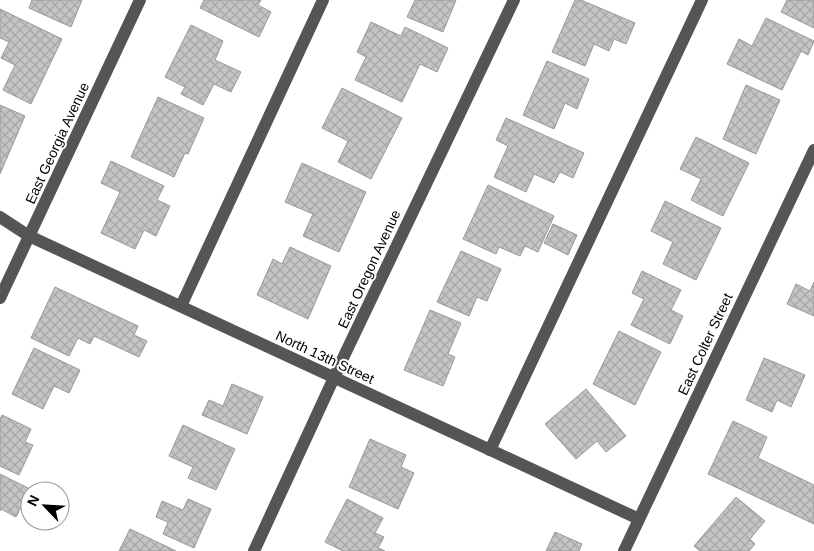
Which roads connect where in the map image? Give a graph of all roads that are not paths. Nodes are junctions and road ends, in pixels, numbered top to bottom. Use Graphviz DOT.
graph roads {
  1 [pos="140,0"];
  2 [pos="323,0"];
  3 [pos="514,0"];
  4 [pos="702,0"];
  5 [pos="814,150"];
  6 [pos="0,218"];
  7 [pos="29,236"];
  8 [pos="0,298"];
  9 [pos="181,306"];
  10 [pos="334,378"];
  11 [pos="490,450"];
  12 [pos="639,519"];
  13 [pos="254,551"];
  14 [pos="625,551"];
  1 -- 7 [label="street, East Georgia Avenue"];
  2 -- 9 [label="street"];
  3 -- 10 [label="street, East Oregon Avenue"];
  4 -- 11 [label="street"];
  5 -- 12 [label="street, East Colter Street"];
  6 -- 7 [label="street, North 13th Street"];
  7 -- 8 [label="street, East Georgia Avenue"];
  7 -- 9 [label="street, North 13th Street"];
  9 -- 10 [label="street, North 13th Street"];
  10 -- 11 [label="street, North 13th Street"];
  10 -- 13 [label="street, East Oregon Avenue"];
  11 -- 12 [label="street, North 13th Street"];
  12 -- 14 [label="street, East Colter Street"];
}
